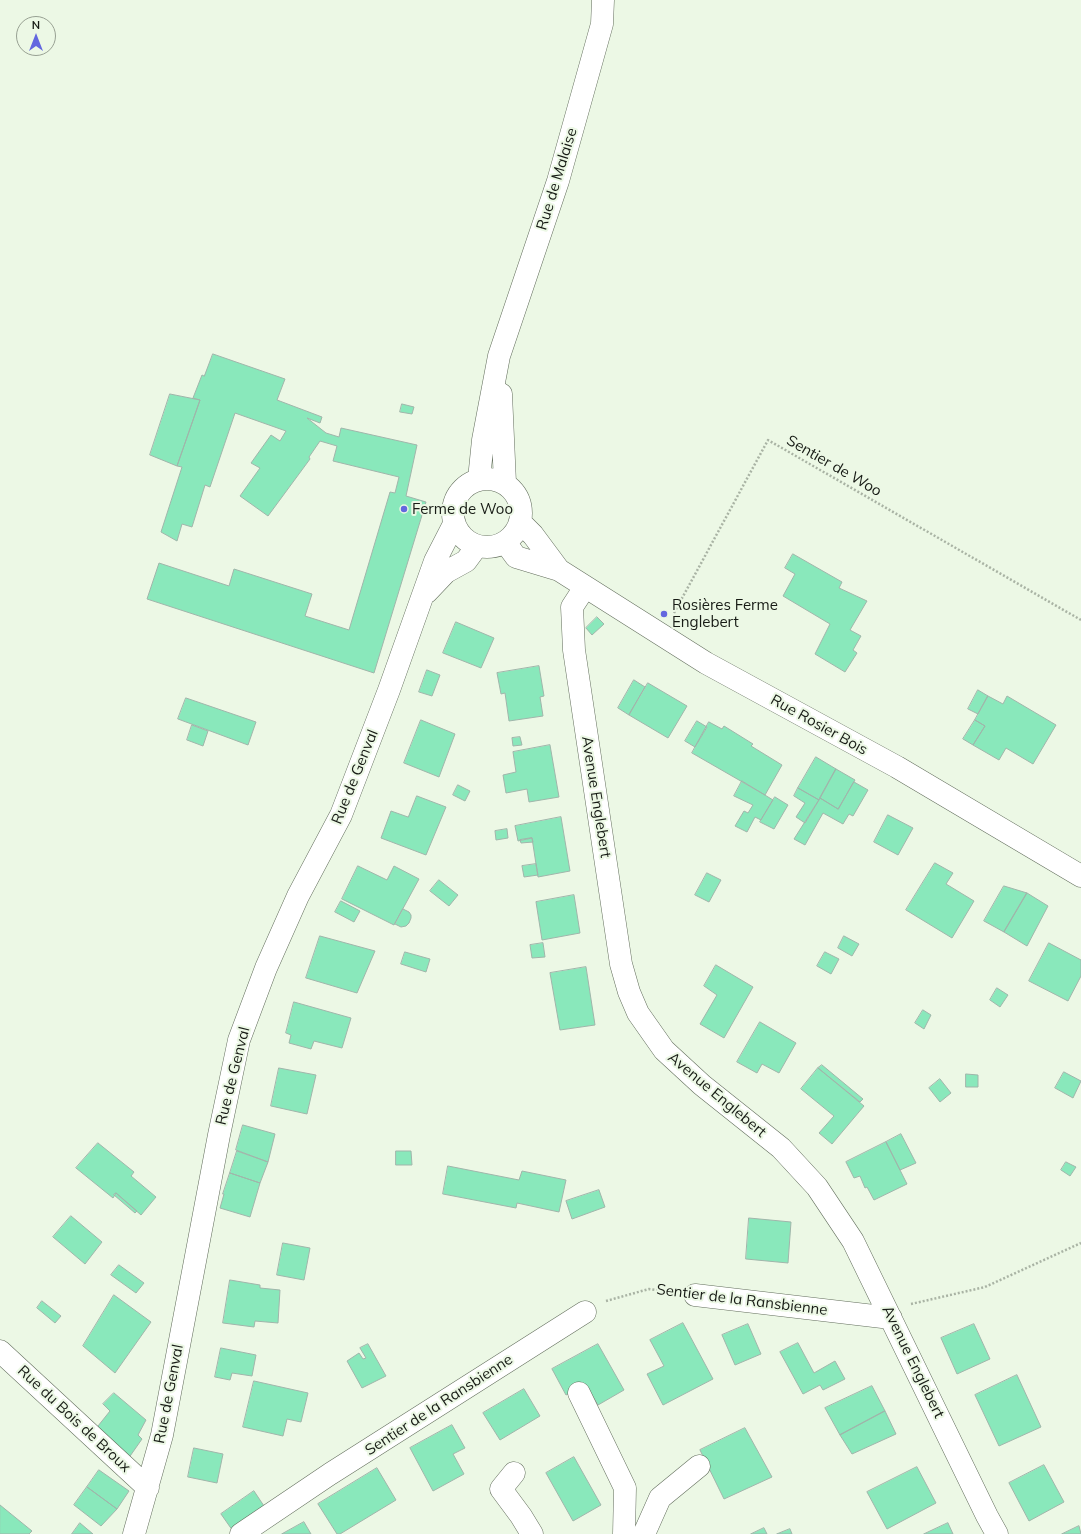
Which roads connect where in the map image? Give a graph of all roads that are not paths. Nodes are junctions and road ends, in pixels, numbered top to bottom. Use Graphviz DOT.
graph roads {
  1 [pos="603,0"];
  2 [pos="499,356"];
  3 [pos="479,479"];
  4 [pos="504,483"];
  5 [pos="520,522"];
  6 [pos="454,524"];
  7 [pos="505,542"];
  8 [pos="477,546"];
  9 [pos="559,570"];
  10 [pos="585,586"];
  11 [pos="422,597"];
  12 [pos="1081,876"];
  13 [pos="695,1295"];
  14 [pos="585,1312"];
  15 [pos="891,1318"];
  16 [pos="0,1351"];
  17 [pos="579,1393"];
  18 [pos="699,1466"];
  19 [pos="502,1483"];
  20 [pos="148,1488"];
  21 [pos="134,1534"];
  22 [pos="241,1534"];
  23 [pos="532,1534"];
  24 [pos="624,1534"];
  25 [pos="644,1534"];
  26 [pos="997,1534"];
  1 -- 2 [label="street, Rue de Malaise"];
  2 -- 3 [label="street"];
  2 -- 4 [label="street"];
  3 -- 4 [label="street"];
  3 -- 6 [label="street, Rue de Genval"];
  4 -- 5 [label="street"];
  5 -- 7 [label="street"];
  5 -- 9 [label="street, Rue Rosier Bois"];
  6 -- 8 [label="street"];
  6 -- 11 [label="street, Rue de Genval"];
  7 -- 8 [label="street"];
  7 -- 9 [label="street, Rue Rosier Bois"];
  8 -- 11 [label="street, Rue de Genval"];
  9 -- 10 [label="street, Rue Rosier Bois"];
  10 -- 12 [label="street, Rue Rosier Bois"];
  10 -- 15 [label="street, Avenue Englebert"];
  11 -- 20 [label="street, Rue de Genval"];
  13 -- 15 [label="street, Sentier de la Ransbienne"];
  14 -- 22 [label="street, Sentier de la Ransbienne"];
  15 -- 26 [label="street, Avenue Englebert"];
  16 -- 20 [label="street, Rue du Bois de Broux"];
  17 -- 24 [label="street"];
  18 -- 25 [label="street"];
  19 -- 23 [label="street"];
  20 -- 21 [label="street, Rue de Genval"];
}
